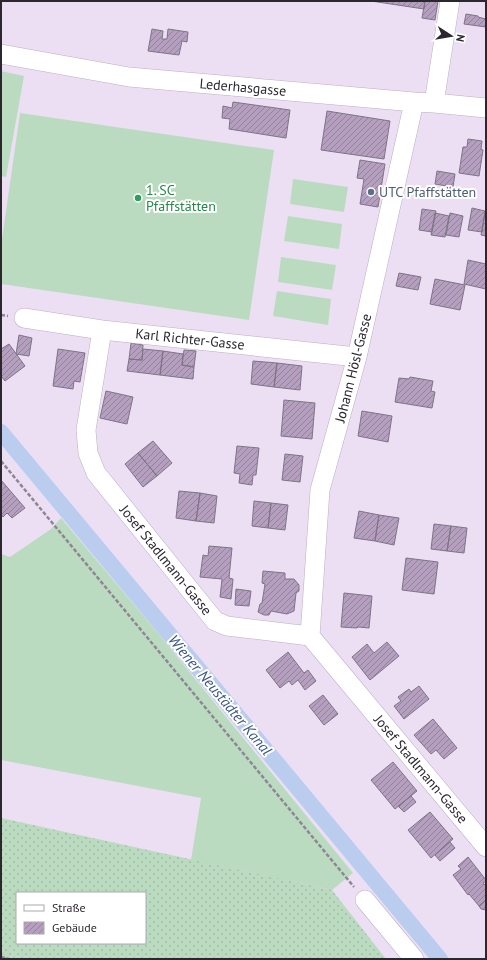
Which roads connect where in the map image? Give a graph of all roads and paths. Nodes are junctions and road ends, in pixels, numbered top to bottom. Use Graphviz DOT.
graph roads {
  1 [pos="450,1"];
  2 [pos="1,54"];
  3 [pos="414,102"];
  4 [pos="434,103"];
  5 [pos="486,108"];
  6 [pos="24,318"];
  7 [pos="102,330"];
  8 [pos="357,357"];
  9 [pos="1,461"];
  10 [pos="310,636"];
  11 [pos="486,848"];
  12 [pos="365,900"];
  13 [pos="1,957"];
  14 [pos="9,959"];
  15 [pos="414,959"];
  1 -- 4 [label="street"];
  2 -- 3 [label="street, Lederhasgasse"];
  3 -- 4 [label="street, Lederhasgasse"];
  3 -- 8 [label="street, Johann Hösl-Gasse"];
  4 -- 5 [label="street, Lederhasgasse"];
  6 -- 7 [label="street, Karl Richter-Gasse"];
  7 -- 8 [label="street, Karl Richter-Gasse"];
  7 -- 10 [label="street, Josef Stadlmann-Gasse"];
  8 -- 10 [label="street, Johann Hösl-Gasse"];
  9 -- 12 [label="path"];
  10 -- 11 [label="street, Josef Stadlmann-Gasse"];
  12 -- 15 [label="street"];
  13 -- 14 [label="path"];
}
